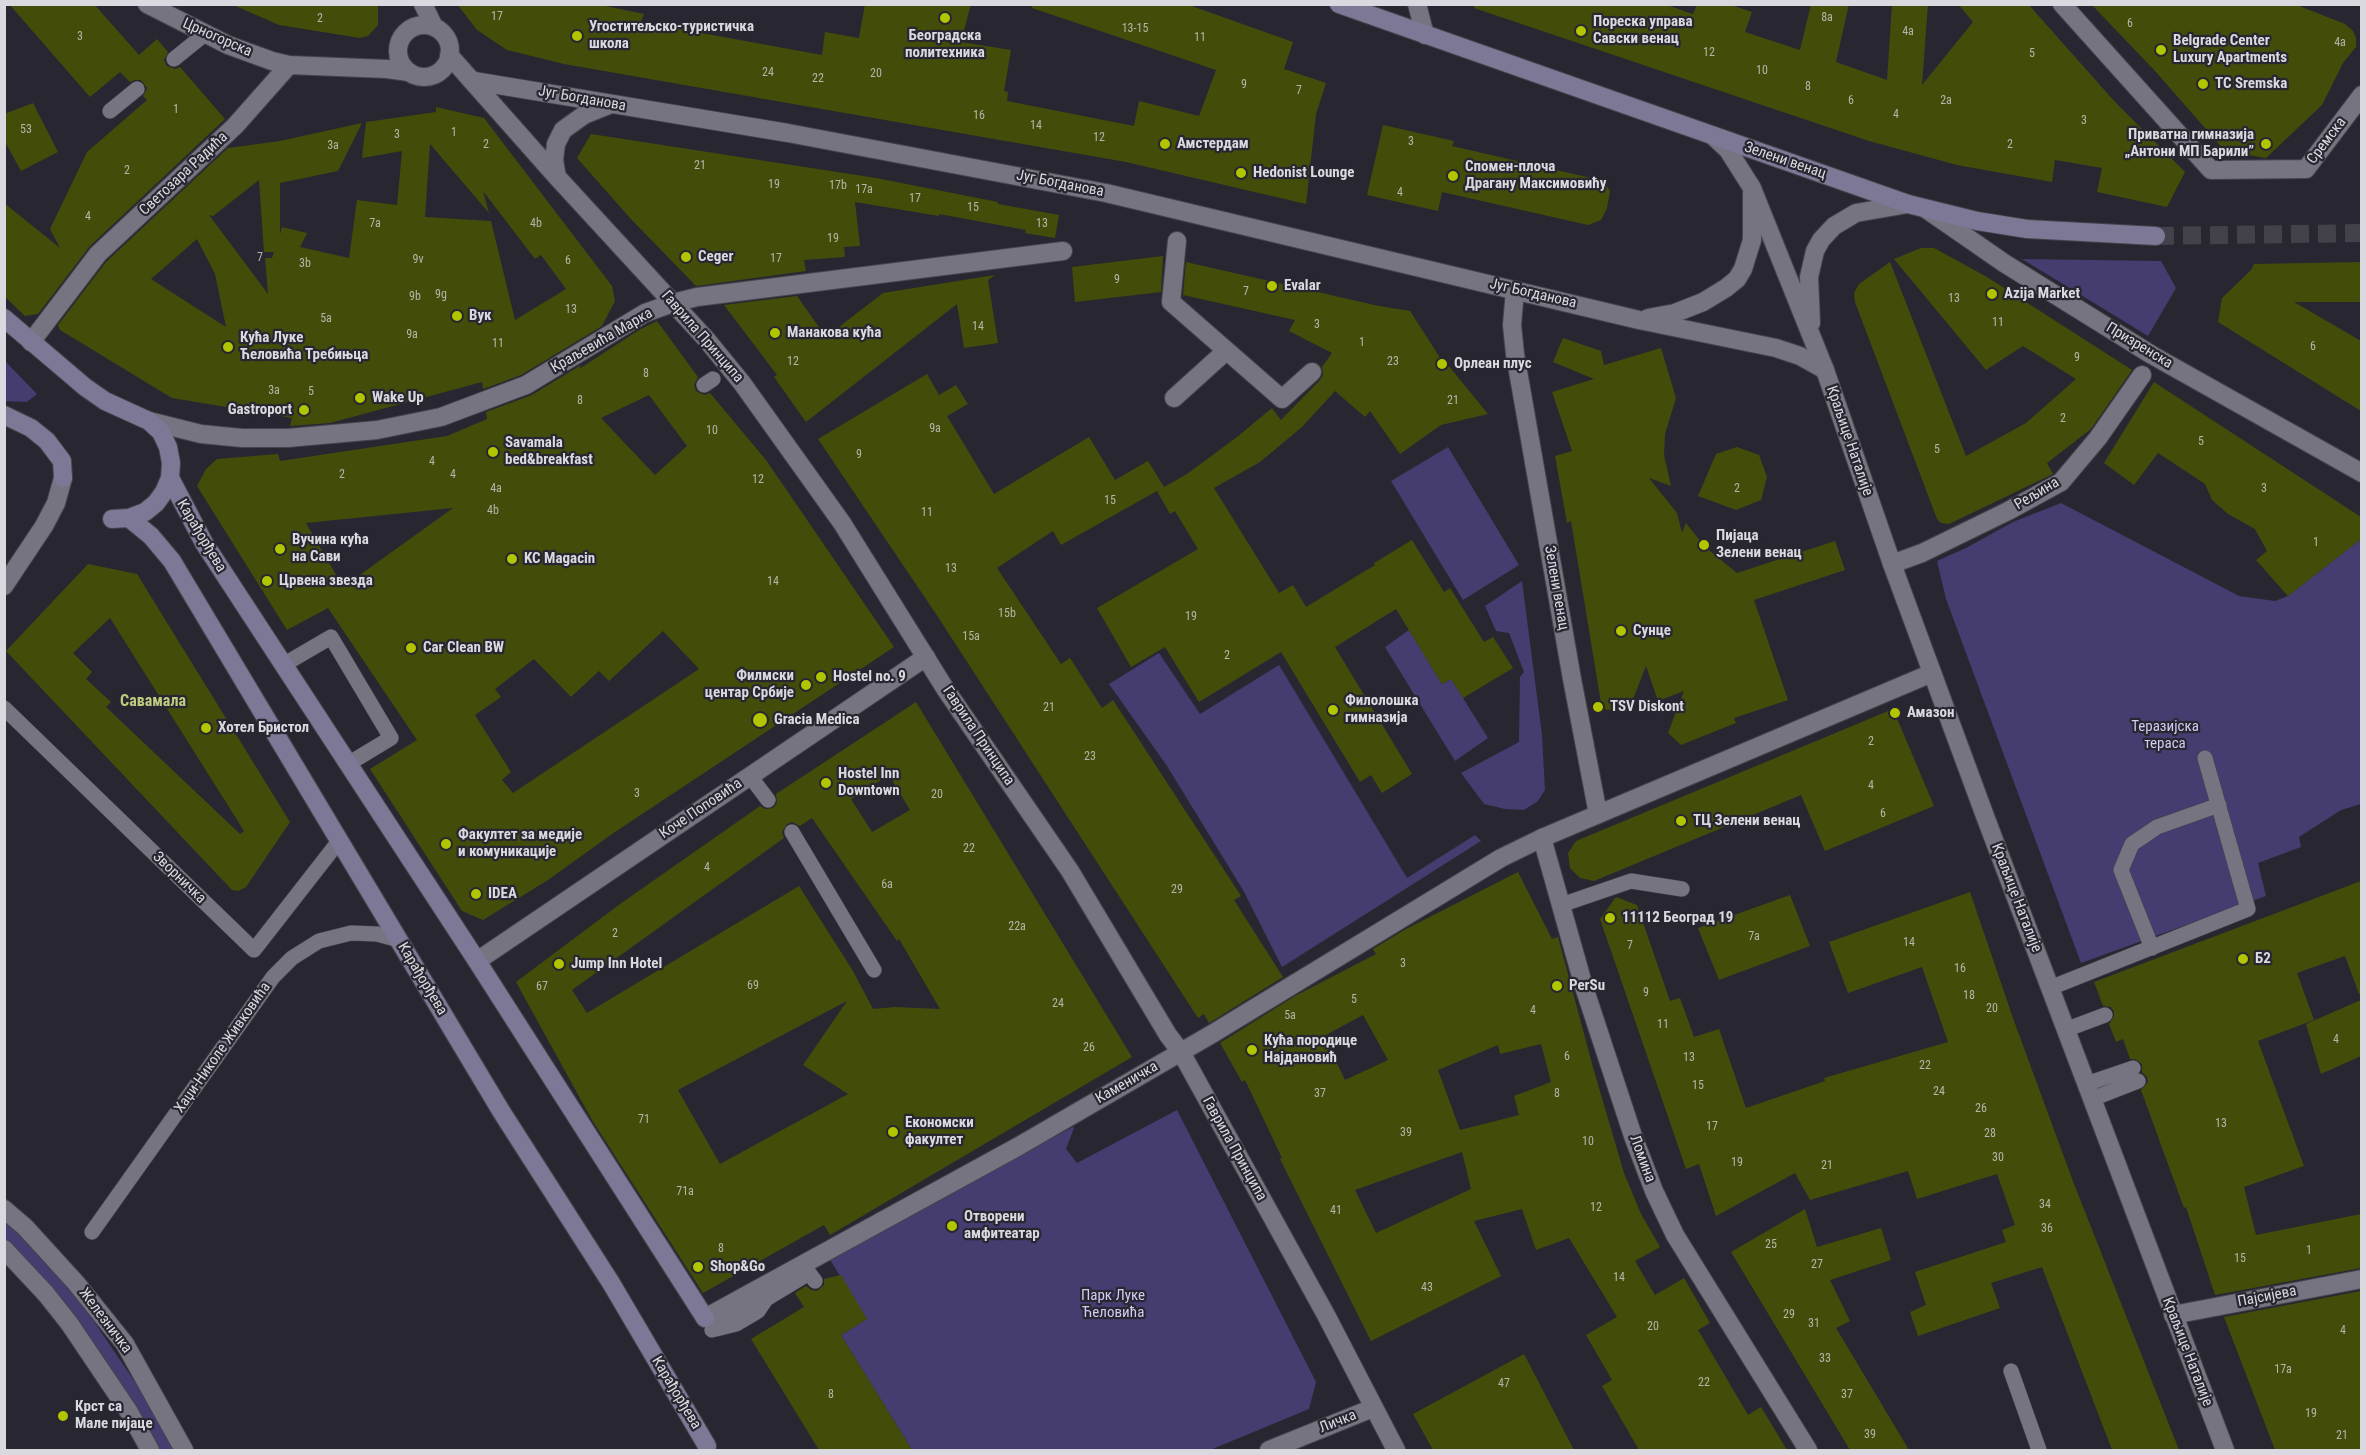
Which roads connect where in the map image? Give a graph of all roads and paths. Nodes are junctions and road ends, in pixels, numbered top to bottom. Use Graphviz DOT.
graph roads {
  1 [pos="147,4"];
  2 [pos="418,4"];
  3 [pos="423,4"];
  4 [pos="1339,4"];
  5 [pos="1417,4"];
  6 [pos="2062,4"];
  7 [pos="412,27"];
  8 [pos="434,27"];
  9 [pos="205,34"];
  10 [pos="1425,35"];
  11 [pos="399,45"];
  12 [pos="449,55"];
  13 [pos="174,59"];
  14 [pos="289,65"];
  15 [pos="366,68"];
  16 [pos="409,72"];
  17 [pos="434,75"];
  18 [pos="474,81"];
  19 [pos="137,89"];
  20 [pos="2361,95"];
  21 [pos="609,105"];
  22 [pos="110,111"];
  23 [pos="1713,135"];
  24 [pos="557,177"];
  25 [pos="1752,188"];
  26 [pos="1916,206"];
  27 [pos="2156,236"];
  28 [pos="1177,242"];
  29 [pos="1062,251"];
  30 [pos="1515,290"];
  31 [pos="674,303"];
  32 [pos="4,318"];
  33 [pos="1639,320"];
  34 [pos="31,342"];
  35 [pos="1813,342"];
  36 [pos="1226,351"];
  37 [pos="2155,356"];
  38 [pos="1825,370"];
  39 [pos="1312,372"];
  40 [pos="1174,398"];
  41 [pos="4,415"];
  42 [pos="149,421"];
  43 [pos="62,469"];
  44 [pos="2361,473"];
  45 [pos="170,478"];
  46 [pos="1892,564"];
  47 [pos="4,586"];
  48 [pos="926,657"];
  49 [pos="283,665"];
  50 [pos="1932,673"];
  51 [pos="4,708"];
  52 [pos="2205,758"];
  53 [pos="348,764"];
  54 [pos="750,776"];
  55 [pos="768,800"];
  56 [pos="2219,805"];
  57 [pos="1598,814"];
  58 [pos="792,832"];
  59 [pos="1542,838"];
  60 [pos="339,841"];
  61 [pos="1682,889"];
  62 [pos="1561,904"];
  63 [pos="399,940"];
  64 [pos="2152,948"];
  65 [pos="477,961"];
  66 [pos="874,970"];
  67 [pos="2050,988"];
  68 [pos="2106,1015"];
  69 [pos="2066,1030"];
  70 [pos="1181,1052"];
  71 [pos="2135,1075"];
  72 [pos="2089,1091"];
  73 [pos="4,1209"];
  74 [pos="92,1232"];
  75 [pos="4,1249"];
  76 [pos="2361,1279"];
  77 [pos="815,1281"];
  78 [pos="766,1299"];
  79 [pos="2173,1315"];
  80 [pos="705,1318"];
  81 [pos="2011,1371"];
  82 [pos="1373,1408"];
  83 [pos="707,1446"];
  84 [pos="150,1450"];
  85 [pos="184,1450"];
  86 [pos="1269,1450"];
  87 [pos="1396,1450"];
  88 [pos="1808,1450"];
  89 [pos="2039,1450"];
  90 [pos="2225,1450"];
  1 -- 9 [label="street, Црногорска"];
  2 -- 7 [label="street"];
  3 -- 8 [label="street"];
  4 -- 10 [label="main road, Зелени венац"];
  5 -- 10 [label="street"];
  6 -- 20 [label="street, Сремска"];
  7 -- 8 [label="street"];
  7 -- 11 [label="street"];
  8 -- 12 [label="street"];
  9 -- 13 [label="lane"];
  9 -- 14 [label="street, Црногорска"];
  10 -- 23 [label="main road, Зелени венац"];
  11 -- 15 [label="street"];
  11 -- 16 [label="street"];
  12 -- 17 [label="street"];
  12 -- 18 [label="street, Гаврила Принципа"];
  14 -- 15 [label="street"];
  14 -- 34 [label="street, Светозара Радића"];
  15 -- 16 [label="street"];
  16 -- 17 [label="street"];
  17 -- 18 [label="street"];
  18 -- 21 [label="street, Југ Богданова"];
  18 -- 24 [label="street, Гаврила Принципа"];
  19 -- 22 [label="lane"];
  21 -- 24 [label="street"];
  21 -- 30 [label="street, Југ Богданова"];
  23 -- 25 [label="street, Краљице Наталије"];
  23 -- 26 [label="main road, Зелени венац"];
  24 -- 31 [label="street, Гаврила Принципа"];
  25 -- 33 [label="street, Југ Богданова"];
  25 -- 35 [label="street, Краљице Наталије"];
  26 -- 27 [label="main road, Зелени венац"];
  26 -- 35 [label="street, Краљице Наталије"];
  26 -- 37 [label="street, Призренска"];
  28 -- 36 [label="street"];
  29 -- 31 [label="street, Краљевића Марка"];
  30 -- 33 [label="street, Југ Богданова"];
  30 -- 57 [label="street, Зелени венац"];
  31 -- 42 [label="street, Краљевића Марка"];
  31 -- 48 [label="street, Гаврила Принципа"];
  32 -- 34 [label="main road"];
  33 -- 38 [label="street, Југ Богданова"];
  34 -- 42 [label="main road"];
  35 -- 38 [label="street, Краљице Наталије"];
  36 -- 39 [label="street"];
  36 -- 40 [label="street"];
  37 -- 44 [label="street, Призренска"];
  37 -- 46 [label="street, Рељина"];
  38 -- 46 [label="street, Краљице Наталије"];
  41 -- 43 [label="main road"];
  42 -- 45 [label="main road"];
  43 -- 47 [label="street"];
  45 -- 49 [label="main road, Карађорђева"];
  45 -- 60 [label="main road, Карађорђева"];
  46 -- 50 [label="street, Краљице Наталије"];
  48 -- 54 [label="street, Коче Поповића"];
  48 -- 70 [label="street, Гаврила Принципа"];
  49 -- 53 [label="main road, Карађорђева"];
  49 -- 53 [label="lane"];
  50 -- 57 [label="street"];
  50 -- 67 [label="street, Краљице Наталије"];
  51 -- 60 [label="lane, Зворничка"];
  52 -- 56 [label="lane"];
  53 -- 65 [label="main road, Карађорђева"];
  54 -- 55 [label="lane"];
  54 -- 65 [label="street, Коче Поповића"];
  56 -- 64 [label="lane"];
  56 -- 64 [label="lane"];
  57 -- 59 [label="street"];
  58 -- 66 [label="lane"];
  59 -- 62 [label="street, Ломина"];
  59 -- 70 [label="street, Каменичка"];
  60 -- 63 [label="main road, Карађорђева"];
  61 -- 62 [label="lane"];
  62 -- 88 [label="street, Ломина"];
  63 -- 74 [label="lane, Хаџи-Николе Живковића"];
  63 -- 83 [label="main road, Карађорђева"];
  64 -- 67 [label="lane"];
  65 -- 80 [label="main road, Карађорђева"];
  67 -- 69 [label="street, Краљице Наталије"];
  68 -- 69 [label="lane"];
  69 -- 72 [label="street, Краљице Наталије"];
  70 -- 80 [label="street, Каменичка"];
  70 -- 82 [label="street, Гаврила Принципа"];
  71 -- 72 [label="lane"];
  72 -- 79 [label="street, Краљице Наталије"];
  73 -- 85 [label="street, Железничка"];
  75 -- 84 [label="street, Железничка"];
  76 -- 79 [label="street, Пајсијева"];
  77 -- 78 [label="lane"];
  79 -- 90 [label="street, Краљице Наталије"];
  81 -- 89 [label="lane"];
  82 -- 86 [label="street, Личка"];
  82 -- 87 [label="street, Гаврила Принципа"];
}
